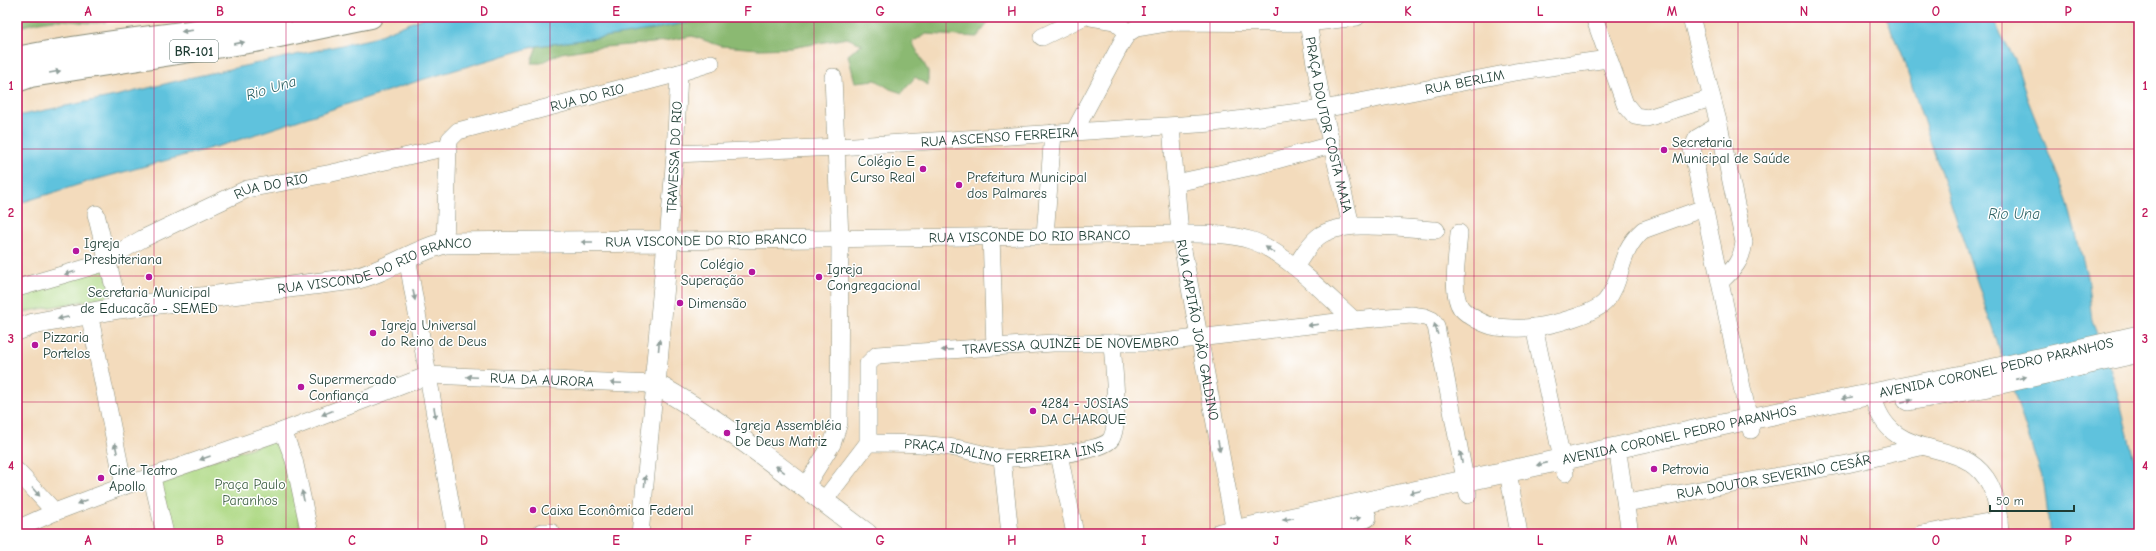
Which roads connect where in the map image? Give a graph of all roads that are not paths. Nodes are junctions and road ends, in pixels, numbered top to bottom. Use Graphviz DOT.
graph roads {
  1 [pos="281,17"];
  2 [pos="371,17"];
  3 [pos="1083,17"];
  4 [pos="1090,17"];
  5 [pos="1357,17"];
  6 [pos="1594,17"];
  7 [pos="1691,17"];
  8 [pos="1308,23"];
  9 [pos="1128,33"];
  10 [pos="1042,37"];
  11 [pos="17,58"];
  12 [pos="1608,59"];
  13 [pos="711,63"];
  14 [pos="678,73"];
  15 [pos="833,77"];
  16 [pos="17,81"];
  17 [pos="1712,98"];
  18 [pos="1323,109"];
  19 [pos="1719,125"];
  20 [pos="1171,127"];
  21 [pos="1074,132"];
  22 [pos="1053,133"];
  23 [pos="1332,145"];
  24 [pos="448,147"];
  25 [pos="838,147"];
  26 [pos="675,154"];
  27 [pos="1176,184"];
  28 [pos="1704,208"];
  29 [pos="96,214"];
  30 [pos="1351,226"];
  31 [pos="1436,230"];
  32 [pos="1459,233"];
  33 [pos="1180,234"];
  34 [pos="1046,235"];
  35 [pos="991,236"];
  36 [pos="840,238"];
  37 [pos="668,241"];
  38 [pos="445,243"];
  39 [pos="407,257"];
  40 [pos="107,262"];
  41 [pos="1295,267"];
  42 [pos="1721,281"];
  43 [pos="17,288"];
  44 [pos="119,308"];
  45 [pos="89,313"];
  46 [pos="1354,320"];
  47 [pos="1534,327"];
  48 [pos="17,330"];
  49 [pos="1198,339"];
  50 [pos="1112,342"];
  51 [pos="2134,345"];
  52 [pos="995,347"];
  53 [pos="429,375"];
  54 [pos="655,384"];
  55 [pos="1873,400"];
  56 [pos="1750,425"];
  57 [pos="283,430"];
  58 [pos="868,443"];
  59 [pos="1920,447"];
  60 [pos="1059,454"];
  61 [pos="1615,456"];
  62 [pos="1002,458"];
  63 [pos="1564,466"];
  64 [pos="17,471"];
  65 [pos="152,478"];
  66 [pos="1509,479"];
  67 [pos="124,486"];
  68 [pos="805,487"];
  69 [pos="1467,488"];
  70 [pos="823,502"];
  71 [pos="1626,503"];
  72 [pos="54,512"];
  73 [pos="1999,527"];
  74 [pos="17,529"];
  75 [pos="1241,531"];
  76 [pos="165,534"];
  77 [pos="310,534"];
  78 [pos="456,534"];
  79 [pos="542,534"];
  80 [pos="550,534"];
  81 [pos="640,534"];
  82 [pos="867,534"];
  83 [pos="1010,534"];
  84 [pos="1075,534"];
  85 [pos="1290,534"];
  86 [pos="1520,534"];
  87 [pos="1630,534"];
  88 [pos="1922,534"];
  1 -- 11 [label="highway, BR-101, one-way"];
  16 -- 2 [label="highway, BR-101, one-way"];
  3 -- 10 [label="street"];
  4 -- 9 [label="street"];
  5 -- 8 [label="street"];
  6 -- 12 [label="street"];
  7 -- 17 [label="street"];
  8 -- 9 [label="street"];
  8 -- 18 [label="street, PRAÇA DOUTOR COSTA MAIA"];
  9 -- 21 [label="street"];
  12 -- 17 [label="street"];
  12 -- 18 [label="street, RUA BERLIM"];
  13 -- 14 [label="street, RUA DO RIO"];
  14 -- 24 [label="street, RUA DO RIO"];
  14 -- 26 [label="street, TRAVESSA DO RIO"];
  15 -- 25 [label="street"];
  17 -- 19 [label="street"];
  18 -- 20 [label="street, RUA ASCENSO FERREIRA"];
  18 -- 23 [label="street, PRAÇA DOUTOR COSTA MAIA"];
  19 -- 28 [label="street"];
  19 -- 42 [label="street"];
  20 -- 21 [label="street, RUA ASCENSO FERREIRA"];
  20 -- 27 [label="street, RUA CAPITÃO JOÃO GALDINO"];
  21 -- 22 [label="street, RUA ASCENSO FERREIRA"];
  22 -- 25 [label="street, RUA ASCENSO FERREIRA"];
  22 -- 34 [label="street"];
  23 -- 27 [label="street"];
  23 -- 30 [label="street, PRAÇA DOUTOR COSTA MAIA"];
  24 -- 38 [label="street"];
  24 -- 40 [label="street, RUA DO RIO"];
  25 -- 26 [label="street, RUA ASCENSO FERREIRA"];
  25 -- 36 [label="street"];
  26 -- 37 [label="street, TRAVESSA DO RIO"];
  27 -- 33 [label="street, RUA CAPITÃO JOÃO GALDINO"];
  28 -- 42 [label="street"];
  28 -- 47 [label="street"];
  29 -- 40 [label="street"];
  30 -- 31 [label="street"];
  30 -- 41 [label="street"];
  32 -- 47 [label="street"];
  33 -- 34 [label="street, RUA VISCONDE DO RIO BRANCO"];
  41 -- 33 [label="street, RUA VISCONDE DO RIO BRANCO, one-way"];
  33 -- 49 [label="street, RUA CAPITÃO JOÃO GALDINO"];
  34 -- 35 [label="street, RUA VISCONDE DO RIO BRANCO"];
  35 -- 36 [label="street, RUA VISCONDE DO RIO BRANCO"];
  35 -- 52 [label="street"];
  36 -- 37 [label="street, RUA VISCONDE DO RIO BRANCO"];
  36 -- 68 [label="street"];
  37 -- 38 [label="main road, RUA VISCONDE DO RIO BRANCO, one-way"];
  54 -- 37 [label="main road, one-way"];
  38 -- 39 [label="main road, RUA VISCONDE DO RIO BRANCO"];
  39 -- 44 [label="main road, RUA VISCONDE DO RIO BRANCO"];
  39 -- 53 [label="street, one-way"];
  40 -- 43 [label="street, RUA DO RIO, one-way"];
  40 -- 44 [label="street"];
  41 -- 46 [label="street, RUA VISCONDE DO RIO BRANCO"];
  42 -- 56 [label="street"];
  44 -- 45 [label="main road, RUA VISCONDE DO RIO BRANCO"];
  45 -- 48 [label="main road, RUA VISCONDE DO RIO BRANCO, one-way"];
  67 -- 45 [label="street, one-way"];
  46 -- 49 [label="street, TRAVESSA QUINZE DE NOVEMBRO, one-way"];
  69 -- 46 [label="street, TRAVESSA QUINZE DE NOVEMBRO, one-way"];
  47 -- 63 [label="street"];
  49 -- 50 [label="street, TRAVESSA QUINZE DE NOVEMBRO"];
  49 -- 75 [label="street, RUA CAPITÃO JOÃO GALDINO, one-way"];
  50 -- 52 [label="street, TRAVESSA QUINZE DE NOVEMBRO"];
  50 -- 60 [label="street, PRAÇA IDALINO FERREIRA LINS"];
  51 -- 55 [label="main road, AVENIDA CORONEL PEDRO PARANHOS"];
  52 -- 58 [label="street, TRAVESSA QUINZE DE NOVEMBRO, one-way"];
  54 -- 53 [label="street, RUA DA AURORA, one-way"];
  53 -- 57 [label="street, one-way"];
  53 -- 78 [label="street, one-way"];
  68 -- 54 [label="main road, one-way"];
  81 -- 54 [label="street, one-way"];
  55 -- 56 [label="main road, AVENIDA CORONEL PEDRO PARANHOS"];
  55 -- 59 [label="street"];
  56 -- 61 [label="main road, AVENIDA CORONEL PEDRO PARANHOS"];
  57 -- 65 [label="street, one-way"];
  77 -- 57 [label="street, one-way"];
  58 -- 62 [label="street, PRAÇA IDALINO FERREIRA LINS"];
  58 -- 70 [label="street"];
  59 -- 71 [label="street, RUA DOUTOR SEVERINO CESÁR"];
  59 -- 73 [label="street"];
  60 -- 62 [label="street, PRAÇA IDALINO FERREIRA LINS"];
  60 -- 84 [label="street"];
  61 -- 63 [label="main road, AVENIDA CORONEL PEDRO PARANHOS"];
  61 -- 71 [label="street"];
  62 -- 83 [label="street"];
  63 -- 66 [label="main road, AVENIDA CORONEL PEDRO PARANHOS"];
  64 -- 72 [label="street, one-way"];
  65 -- 67 [label="street"];
  65 -- 76 [label="street"];
  66 -- 69 [label="main road, AVENIDA CORONEL PEDRO PARANHOS"];
  66 -- 86 [label="street"];
  67 -- 72 [label="street, one-way"];
  68 -- 70 [label="main road"];
  69 -- 75 [label="main road, AVENIDA CORONEL PEDRO PARANHOS, one-way"];
  85 -- 69 [label="main road, AVENIDA CORONEL PEDRO PARANHOS, one-way"];
  70 -- 82 [label="main road"];
  71 -- 87 [label="street"];
  72 -- 74 [label="street"];
  73 -- 88 [label="street"];
  79 -- 80 [label="main road"];
}
